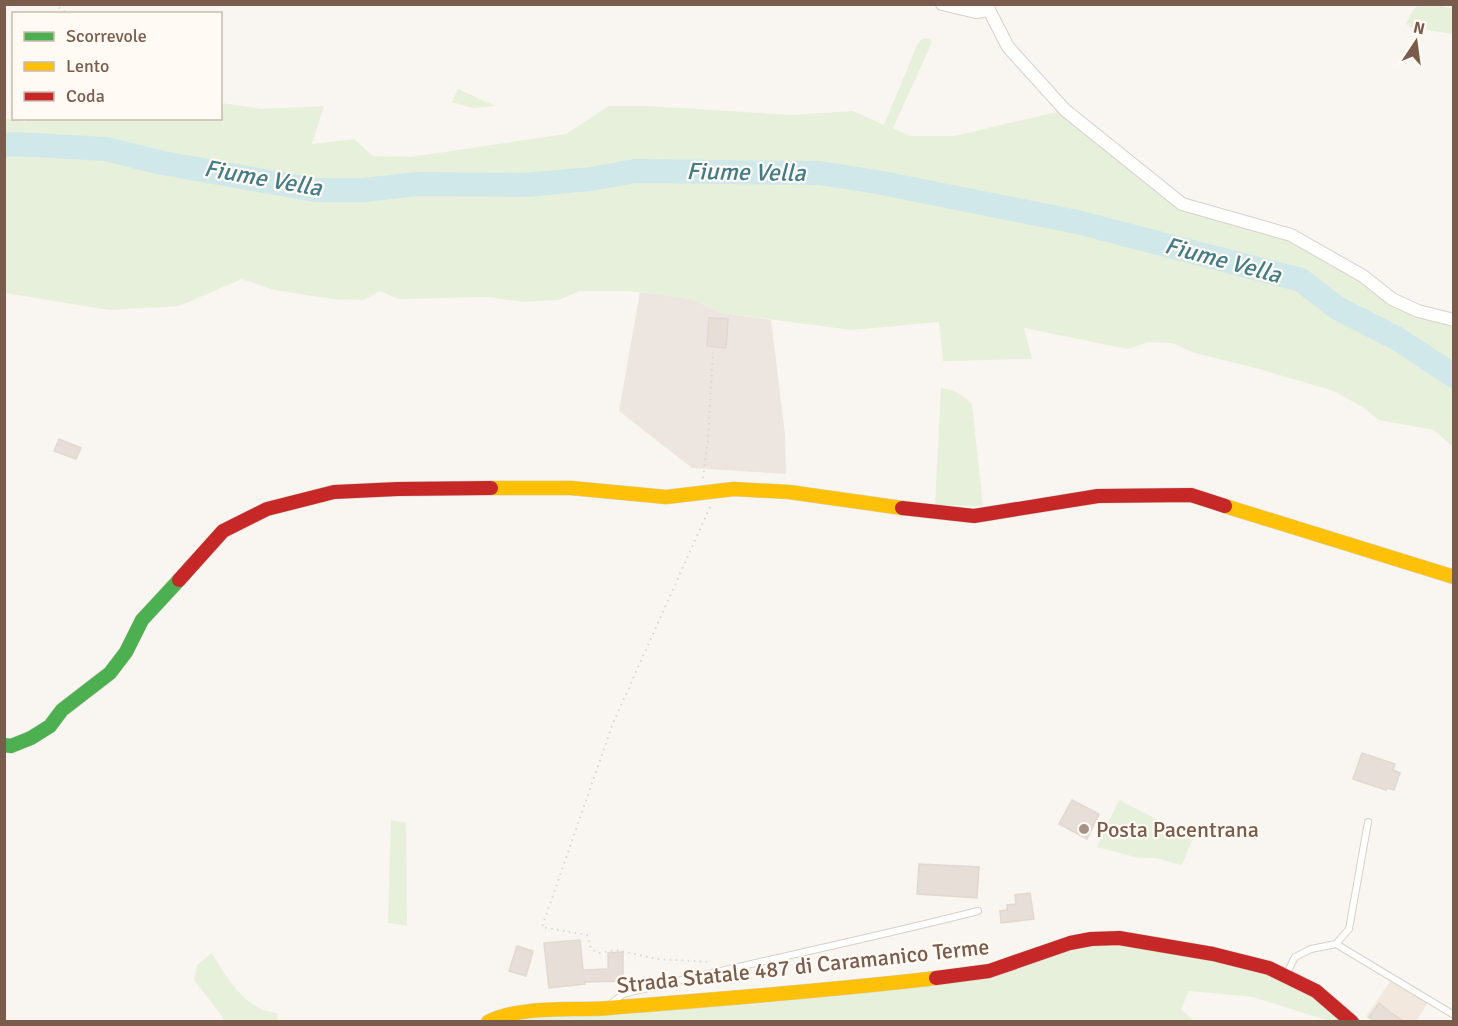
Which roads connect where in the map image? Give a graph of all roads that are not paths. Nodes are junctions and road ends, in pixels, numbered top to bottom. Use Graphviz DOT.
graph roads {
  1 [pos="942,4"];
  2 [pos="987,7"];
  3 [pos="1454,320"];
  4 [pos="1454,577"];
  5 [pos="4,745"];
  6 [pos="1368,822"];
  7 [pos="978,911"];
  8 [pos="1336,944"];
  9 [pos="1285,976"];
  10 [pos="606,1008"];
  11 [pos="1454,1015"];
  12 [pos="488,1022"];
  13 [pos="1352,1022"];
  1 -- 2 [label="street"];
  2 -- 3 [label="street"];
  4 -- 5 [label="street"];
  6 -- 8 [label="lane"];
  7 -- 10 [label="lane"];
  8 -- 9 [label="lane"];
  8 -- 11 [label="lane"];
  9 -- 10 [label="street, Strada Statale 487 di Caramanico Terme"];
  9 -- 13 [label="street, Strada Statale 487 di Caramanico Terme"];
  10 -- 12 [label="street, Strada Statale 487 di Caramanico Terme"];
}
